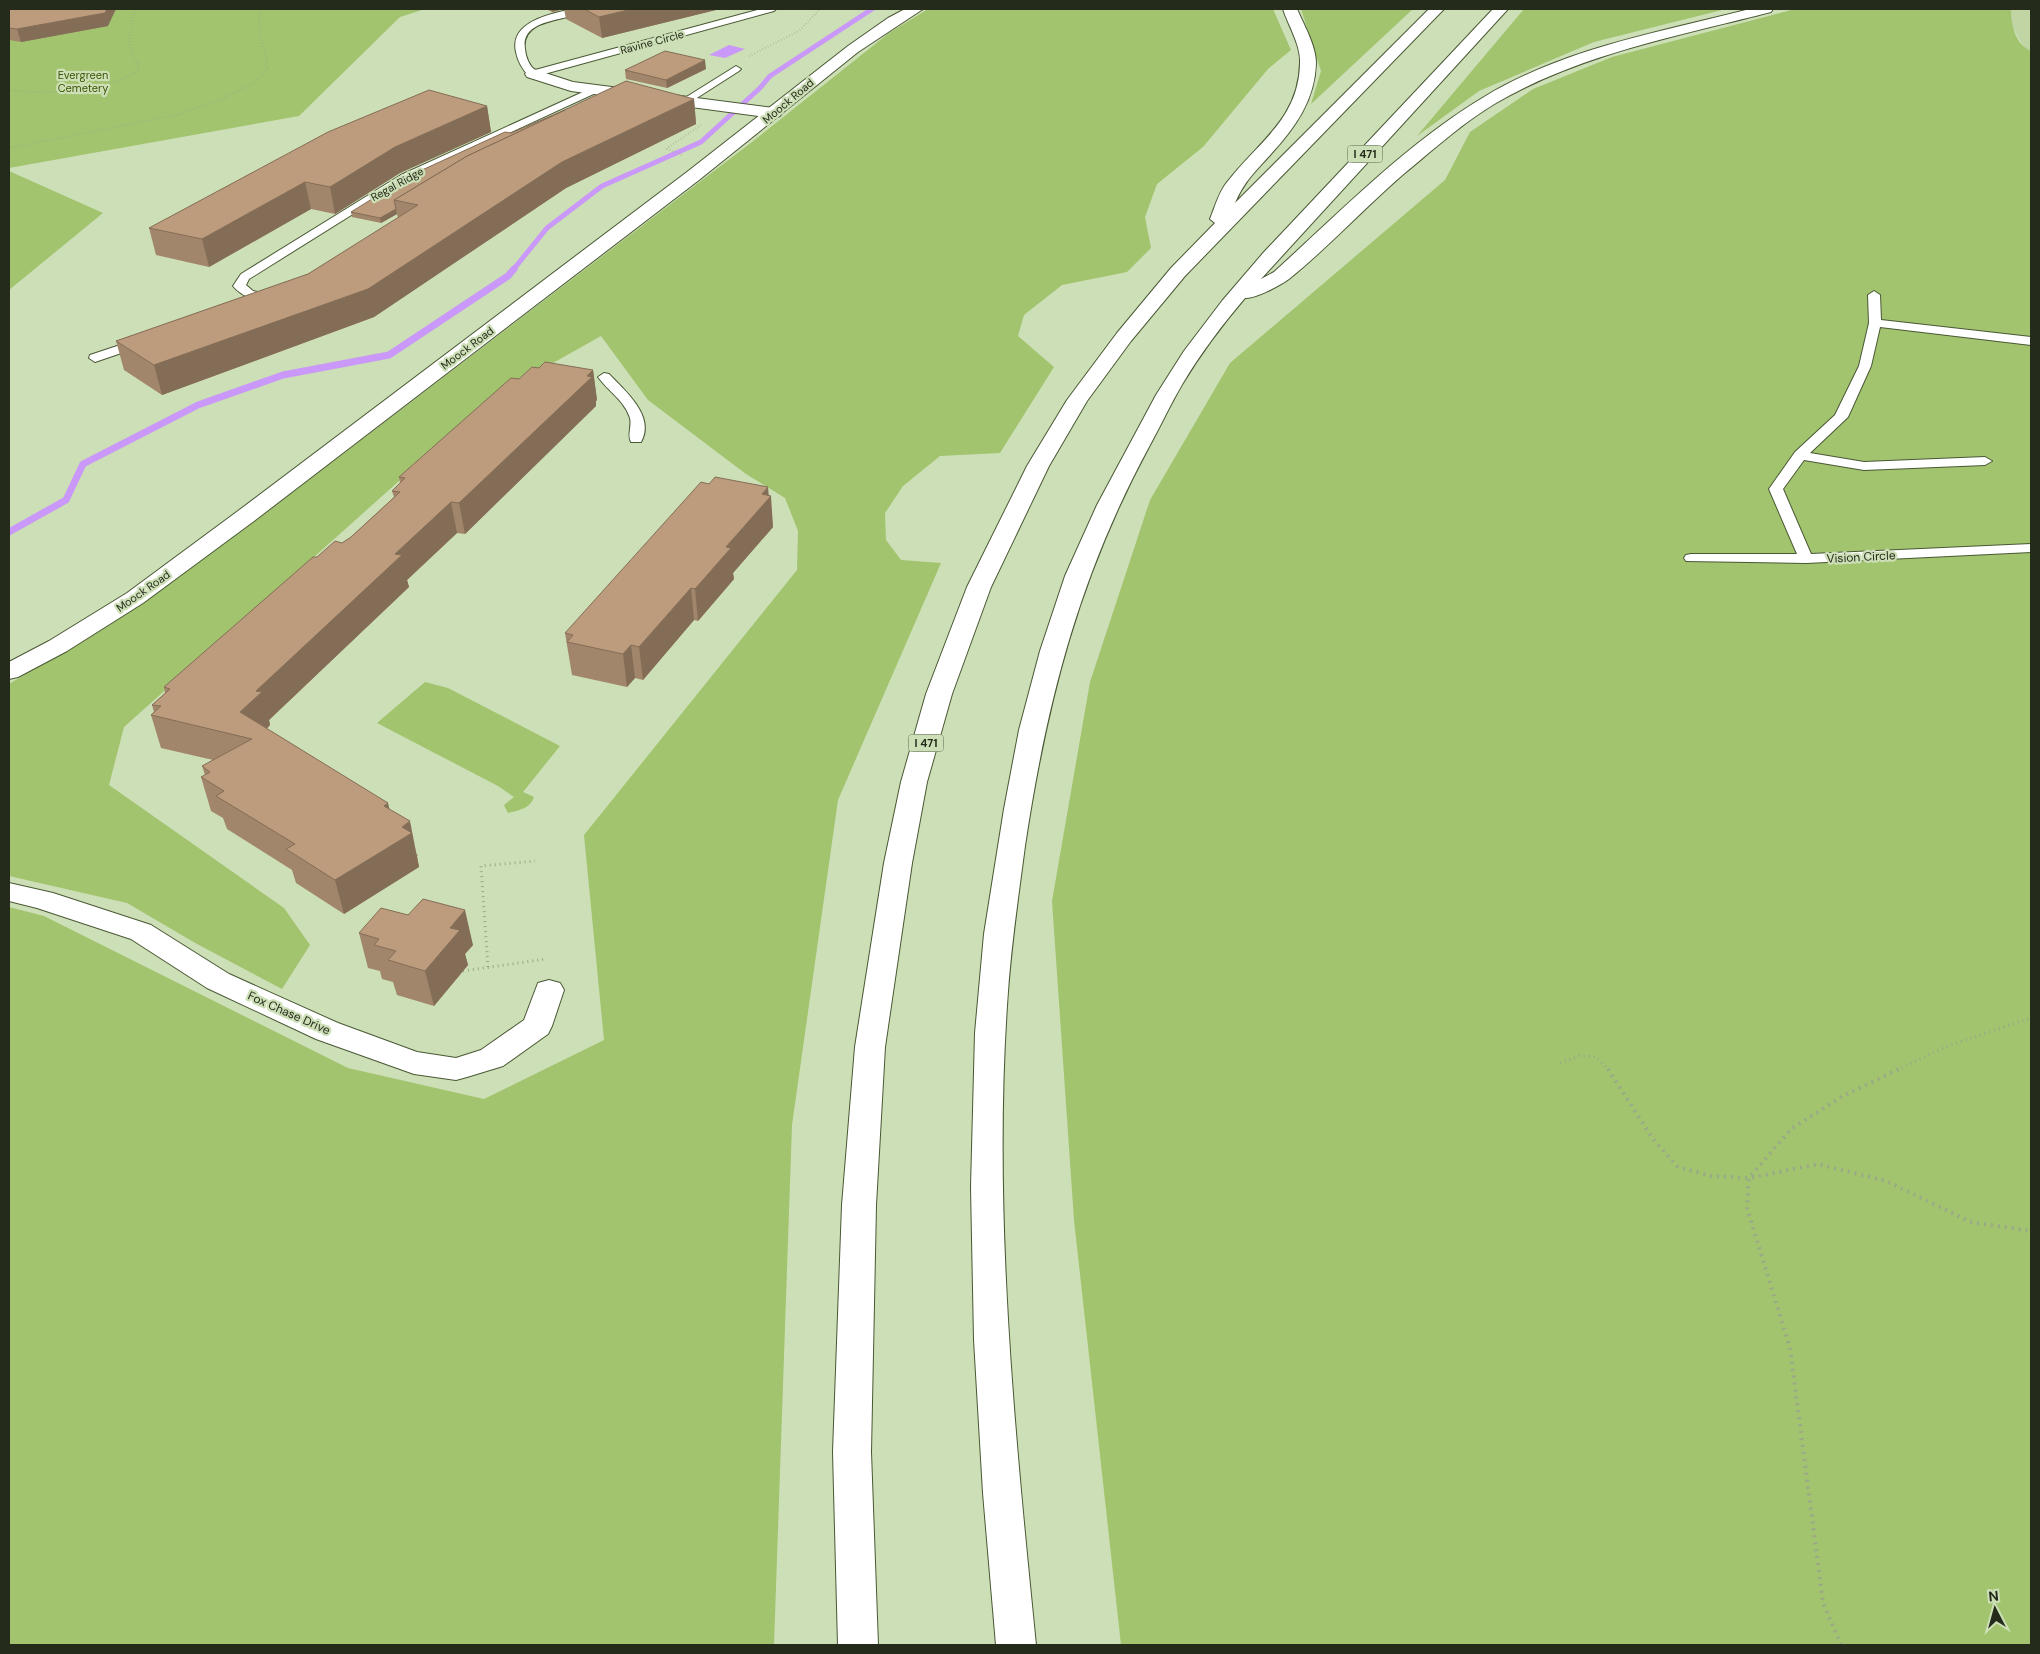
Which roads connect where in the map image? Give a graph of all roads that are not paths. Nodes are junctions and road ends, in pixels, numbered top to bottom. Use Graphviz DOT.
graph roads {
  1 [pos="584,9"];
  2 [pos="771,9"];
  3 [pos="916,9"];
  4 [pos="1290,9"];
  5 [pos="1437,9"];
  6 [pos="1501,9"];
  7 [pos="1766,9"];
  8 [pos="736,69"];
  9 [pos="533,74"];
  10 [pos="596,89"];
  11 [pos="643,95"];
  12 [pos="686,100"];
  13 [pos="625,104"];
  14 [pos="774,113"];
  15 [pos="1213,234"];
  16 [pos="282,290"];
  17 [pos="1874,295"];
  18 [pos="268,298"];
  19 [pos="1232,301"];
  20 [pos="249,304"];
  21 [pos="1876,323"];
  22 [pos="149,339"];
  23 [pos="2031,341"];
  24 [pos="95,358"];
  25 [pos="604,377"];
  26 [pos="636,439"];
  27 [pos="1800,455"];
  28 [pos="1984,461"];
  29 [pos="2031,548"];
  30 [pos="1691,558"];
  31 [pos="1806,559"];
  32 [pos="9,672"];
  33 [pos="9,892"];
  34 [pos="549,990"];
  35 [pos="858,1645"];
  36 [pos="1016,1645"];
  1 -- 9 [label="lane"];
  2 -- 9 [label="lane, Ravine Circle"];
  3 -- 14 [label="main road, Moock Road"];
  4 -- 15 [label="main road"];
  5 -- 15 [label="main road, I 471"];
  6 -- 19 [label="main road, I 471"];
  7 -- 19 [label="main road"];
  8 -- 12 [label="lane"];
  9 -- 10 [label="main road"];
  10 -- 11 [label="main road"];
  10 -- 18 [label="lane, Regal Ridge"];
  11 -- 12 [label="main road"];
  11 -- 13 [label="lane"];
  12 -- 14 [label="main road"];
  14 -- 32 [label="main road, Moock Road"];
  15 -- 35 [label="main road, I 471"];
  16 -- 18 [label="lane"];
  17 -- 21 [label="lane"];
  18 -- 20 [label="lane"];
  19 -- 36 [label="main road, I 471"];
  21 -- 23 [label="lane"];
  21 -- 27 [label="lane"];
  22 -- 24 [label="lane"];
  25 -- 26 [label="lane"];
  27 -- 28 [label="lane"];
  27 -- 31 [label="lane"];
  29 -- 31 [label="lane, Vision Circle"];
  30 -- 31 [label="lane, Vision Circle"];
  33 -- 34 [label="main road, Fox Chase Drive"];
}
